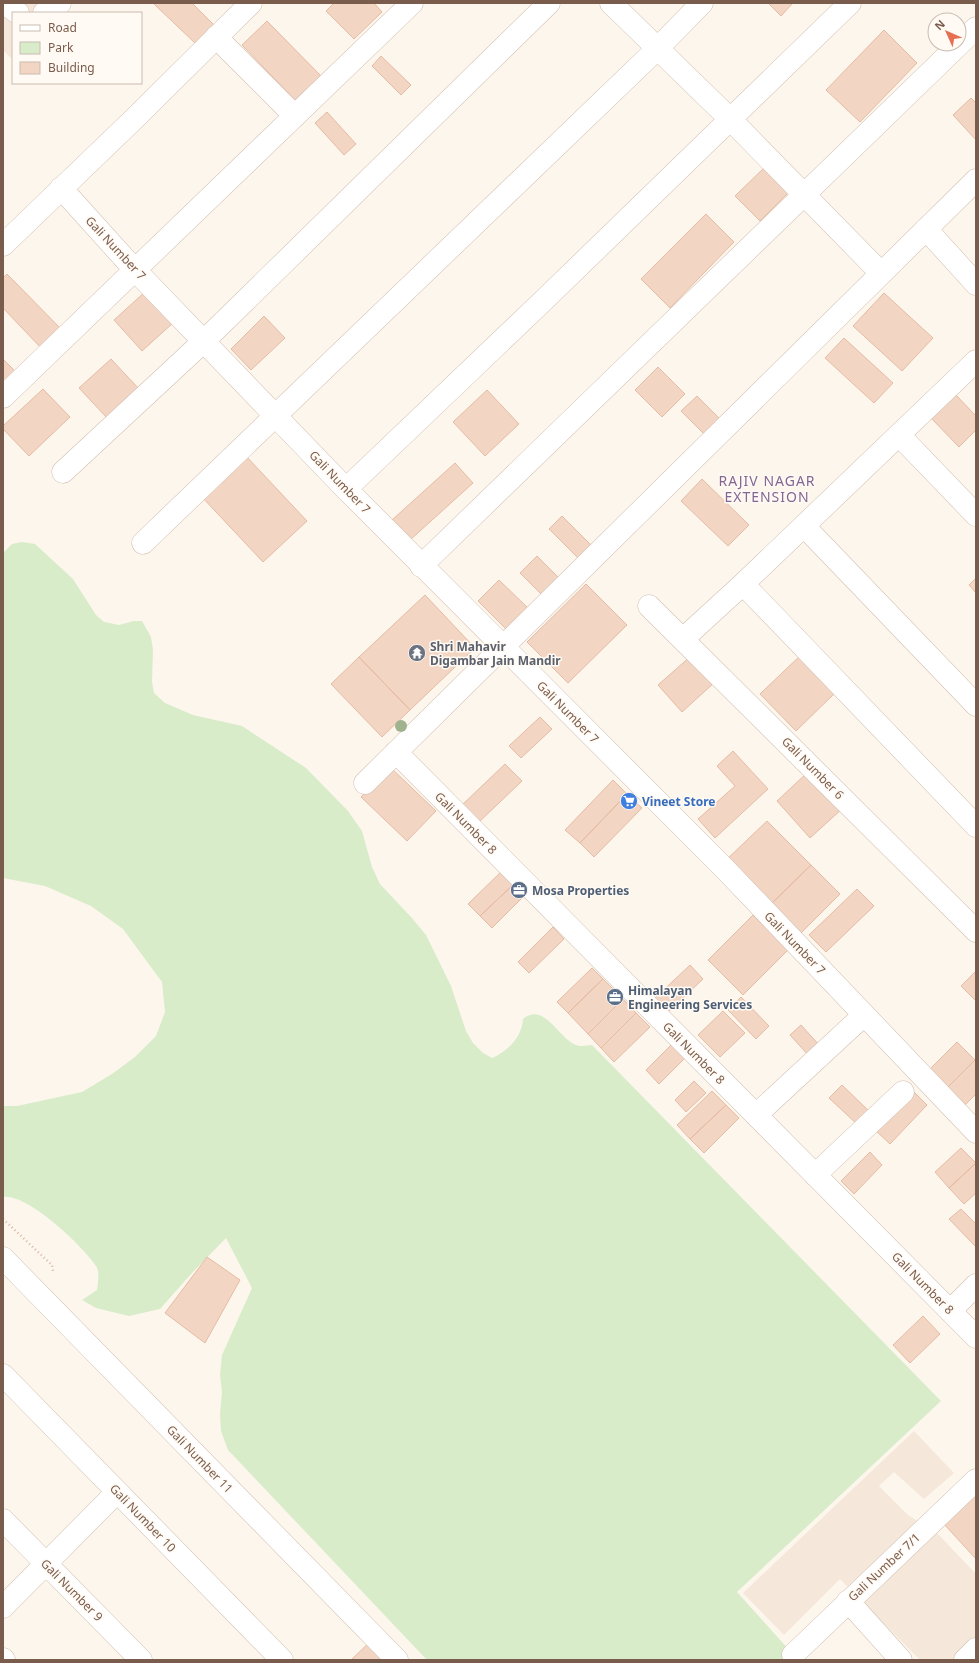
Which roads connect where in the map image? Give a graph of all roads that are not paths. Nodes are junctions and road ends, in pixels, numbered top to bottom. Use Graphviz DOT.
graph roads {
  1 [pos="4,3"];
  2 [pos="60,3"];
  3 [pos="251,3"];
  4 [pos="412,3"];
  5 [pos="549,3"];
  6 [pos="611,3"];
  7 [pos="702,3"];
  8 [pos="850,3"];
  9 [pos="17,12"];
  10 [pos="46,12"];
  11 [pos="976,28"];
  12 [pos="216,36"];
  13 [pos="657,49"];
  14 [pos="295,116"];
  15 [pos="730,119"];
  16 [pos="976,180"];
  17 [pos="60,188"];
  18 [pos="804,194"];
  19 [pos="926,229"];
  20 [pos="3,245"];
  21 [pos="134,269"];
  22 [pos="882,273"];
  23 [pos="976,284"];
  24 [pos="204,341"];
  25 [pos="976,361"];
  26 [pos="3,397"];
  27 [pos="274,415"];
  28 [pos="899,435"];
  29 [pos="63,472"];
  30 [pos="346,489"];
  31 [pos="976,515"];
  32 [pos="804,526"];
  33 [pos="143,543"];
  34 [pos="421,566"];
  35 [pos="743,584"];
  36 [pos="649,606"];
  37 [pos="683,639"];
  38 [pos="503,646"];
  39 [pos="976,705"];
  40 [pos="396,752"];
  41 [pos="365,783"];
  42 [pos="976,826"];
  43 [pos="976,931"];
  44 [pos="864,1015"];
  45 [pos="903,1092"];
  46 [pos="756,1115"];
  47 [pos="976,1132"];
  48 [pos="815,1175"];
  49 [pos="3,1258"];
  50 [pos="976,1285"];
  51 [pos="950,1311"];
  52 [pos="976,1337"];
  53 [pos="3,1375"];
  54 [pos="976,1480"];
  55 [pos="118,1492"];
  56 [pos="3,1520"];
  57 [pos="46,1564"];
  58 [pos="848,1601"];
  59 [pos="3,1607"];
  60 [pos="976,1649"];
  61 [pos="793,1655"];
  62 [pos="141,1660"];
  63 [pos="282,1660"];
  64 [pos="397,1660"];
  65 [pos="901,1660"];
  66 [pos="965,1660"];
  1 -- 9 [label="street"];
  2 -- 10 [label="street"];
  3 -- 12 [label="street"];
  4 -- 14 [label="street"];
  5 -- 24 [label="street"];
  6 -- 13 [label="street"];
  7 -- 13 [label="street"];
  8 -- 15 [label="street"];
  11 -- 18 [label="street"];
  12 -- 14 [label="street"];
  12 -- 17 [label="street"];
  13 -- 15 [label="street"];
  13 -- 27 [label="street"];
  14 -- 21 [label="street"];
  15 -- 18 [label="street"];
  15 -- 30 [label="street"];
  16 -- 19 [label="street"];
  17 -- 20 [label="street"];
  17 -- 21 [label="street, Gali Number 7"];
  18 -- 22 [label="street"];
  18 -- 34 [label="street"];
  19 -- 22 [label="street"];
  19 -- 23 [label="street"];
  21 -- 24 [label="street, Gali Number 7"];
  21 -- 26 [label="street"];
  22 -- 38 [label="street"];
  24 -- 27 [label="street, Gali Number 7"];
  24 -- 29 [label="street"];
  25 -- 28 [label="street"];
  27 -- 30 [label="street, Gali Number 7"];
  27 -- 33 [label="street"];
  28 -- 31 [label="street"];
  28 -- 32 [label="street"];
  30 -- 34 [label="street, Gali Number 7"];
  32 -- 35 [label="street"];
  32 -- 39 [label="street"];
  34 -- 38 [label="street, Gali Number 7"];
  35 -- 37 [label="street"];
  35 -- 42 [label="street"];
  36 -- 37 [label="street, Gali Number 6"];
  37 -- 43 [label="street, Gali Number 6"];
  38 -- 40 [label="street"];
  38 -- 44 [label="street, Gali Number 7"];
  40 -- 41 [label="street"];
  40 -- 46 [label="street, Gali Number 8"];
  44 -- 46 [label="street"];
  44 -- 47 [label="street, Gali Number 7"];
  45 -- 48 [label="street"];
  46 -- 48 [label="street, Gali Number 8"];
  48 -- 51 [label="street, Gali Number 8"];
  49 -- 64 [label="street, Gali Number 11"];
  50 -- 51 [label="street"];
  51 -- 52 [label="street, Gali Number 8"];
  53 -- 55 [label="street, Gali Number 10"];
  54 -- 58 [label="street, Gali Number 7/1"];
  55 -- 57 [label="street"];
  55 -- 63 [label="street, Gali Number 10"];
  56 -- 57 [label="street, Gali Number 9"];
  57 -- 59 [label="street"];
  57 -- 62 [label="street, Gali Number 9"];
  58 -- 61 [label="street, Gali Number 7/1"];
  58 -- 65 [label="street"];
  60 -- 66 [label="street"];
}
